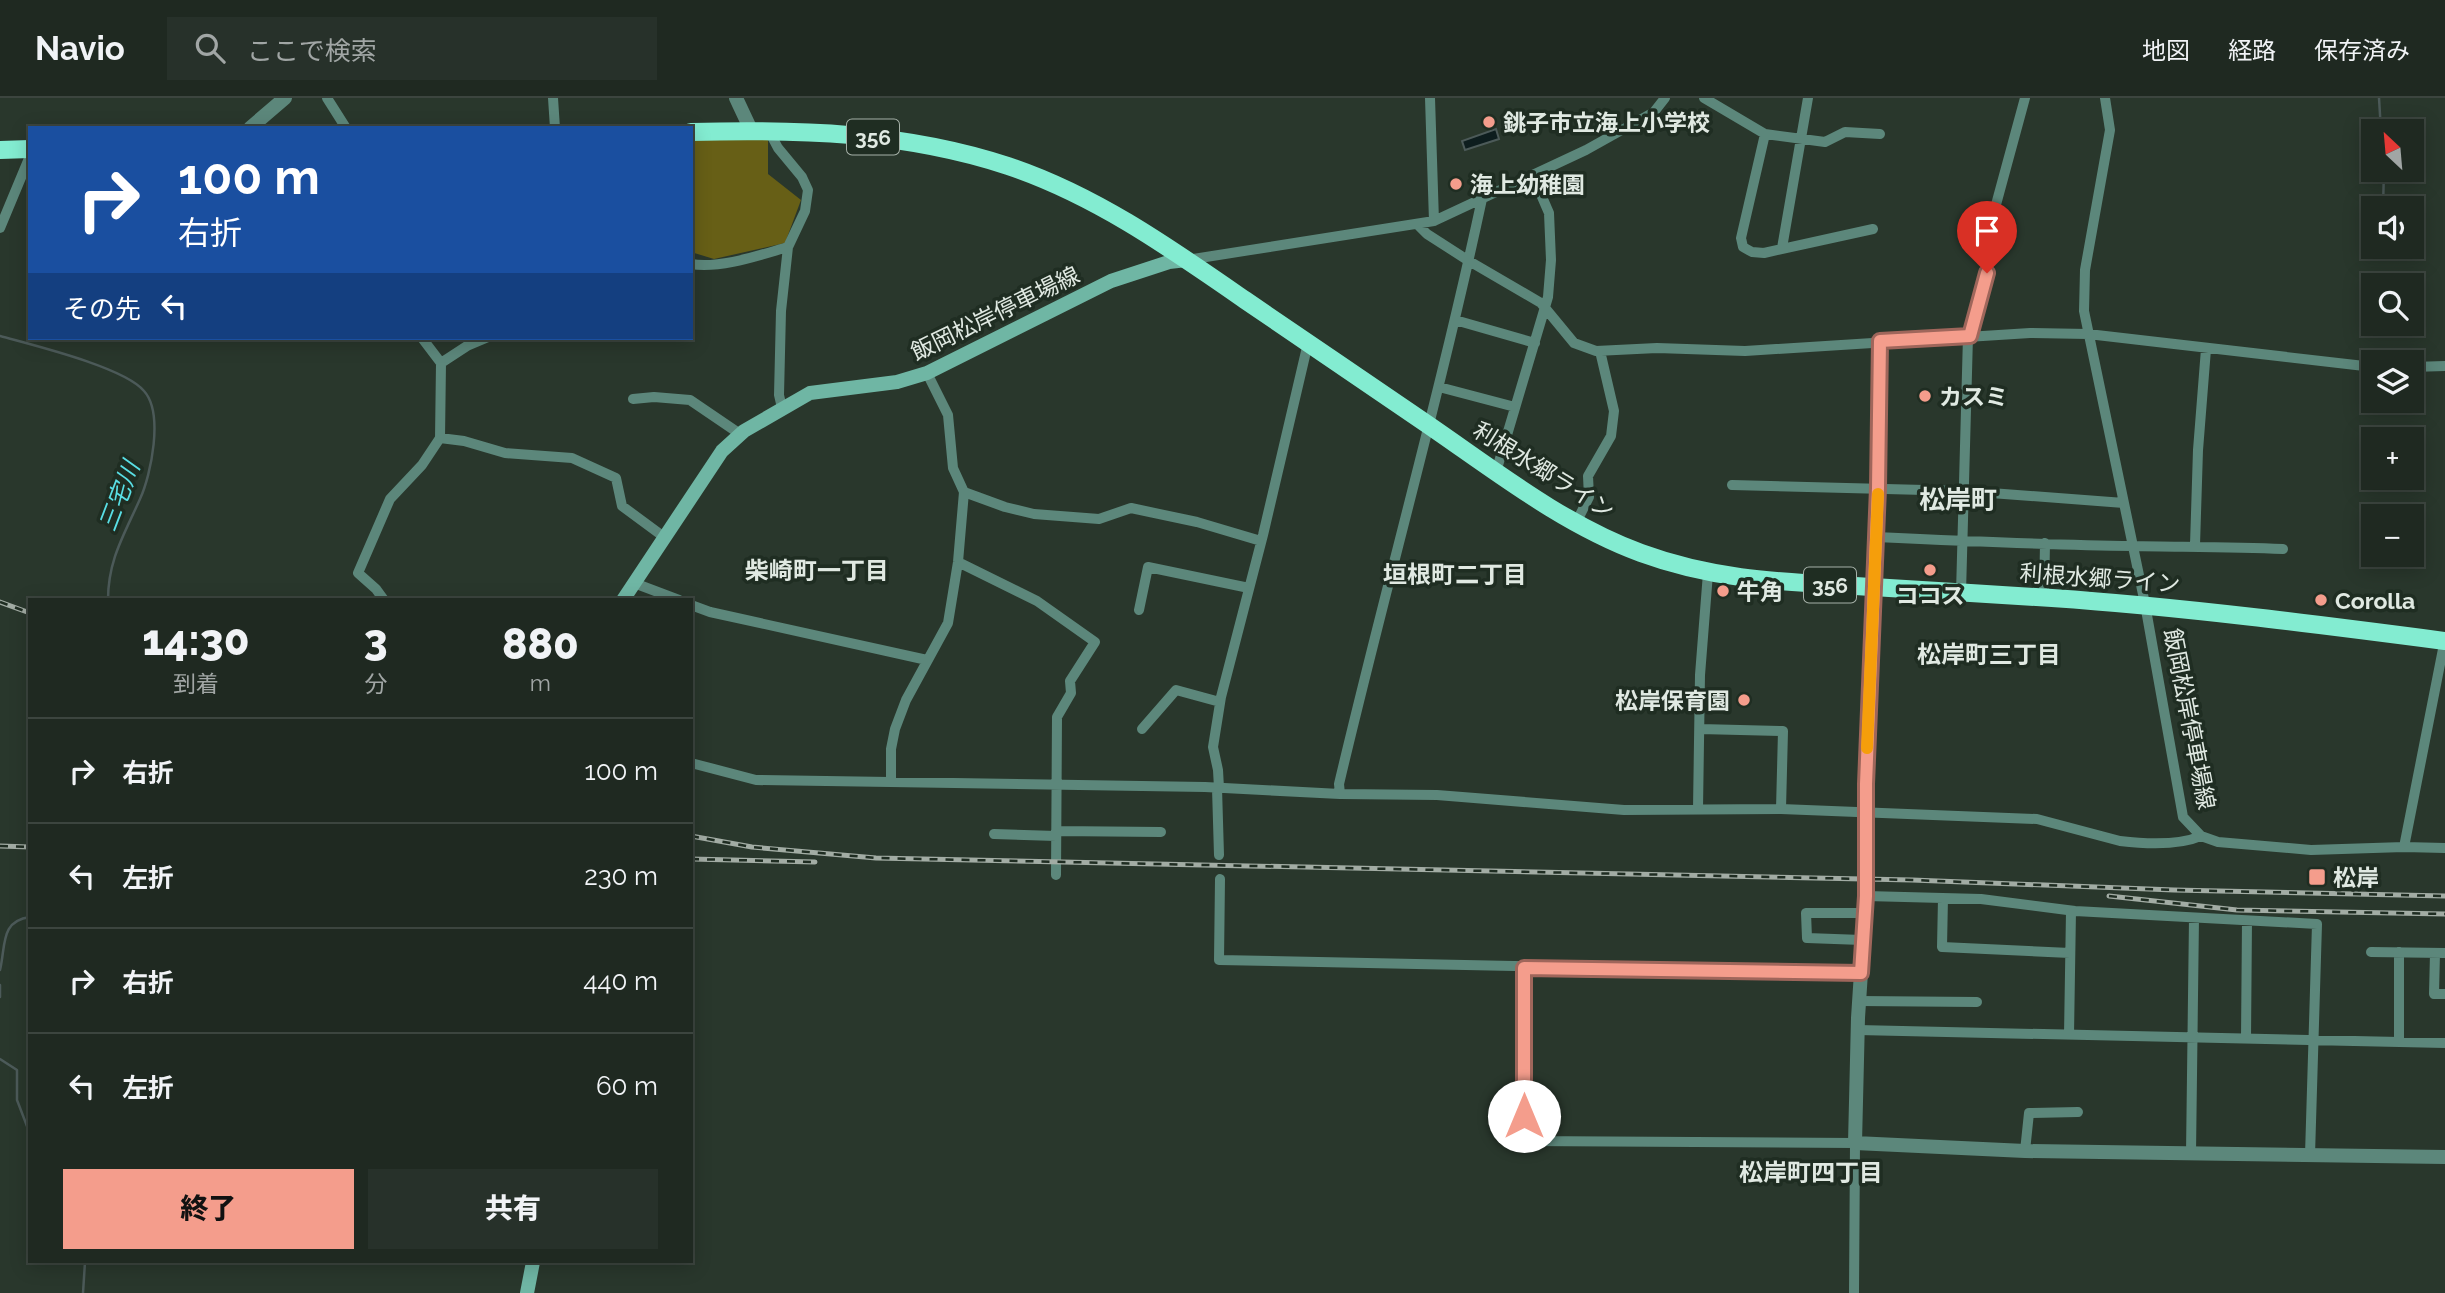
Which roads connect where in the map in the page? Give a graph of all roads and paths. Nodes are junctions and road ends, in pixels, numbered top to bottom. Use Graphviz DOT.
graph roads {
  1 [pos="285,98"];
  2 [pos="327,98"];
  3 [pos="553,98"];
  4 [pos="736,98"];
  5 [pos="1430,98"];
  6 [pos="1665,98"];
  7 [pos="1704,98"];
  8 [pos="1808,98"];
  9 [pos="2025,98"];
  10 [pos="2105,98"];
  11 [pos="252,126"];
  12 [pos="345,126"];
  13 [pos="555,126"];
  14 [pos="760,131"];
  15 [pos="693,132"];
  16 [pos="1765,134"];
  17 [pos="1880,134"];
  18 [pos="1802,139"];
  19 [pos="28,149"];
  20 [pos="0,150"];
  21 [pos="28,160"];
  22 [pos="1533,176"];
  23 [pos="1482,199"];
  24 [pos="1434,221"];
  25 [pos="1418,225"];
  26 [pos="0,228"];
  27 [pos="1873,229"];
  28 [pos="788,247"];
  29 [pos="1782,248"];
  30 [pos="1187,260"];
  31 [pos="1469,261"];
  32 [pos="693,264"];
  33 [pos="1546,307"];
  34 [pos="1455,320"];
  35 [pos="2088,334"];
  36 [pos="1969,336"];
  37 [pos="424,340"];
  38 [pos="482,340"];
  39 [pos="1880,341"];
  40 [pos="1308,343"];
  41 [pos="1535,343"];
  42 [pos="2206,349"];
  43 [pos="1600,351"];
  44 [pos="441,363"];
  45 [pos="2361,366"];
  46 [pos="2445,366"];
  47 [pos="2424,367"];
  48 [pos="927,373"];
  49 [pos="1439,387"];
  50 [pos="633,399"];
  51 [pos="1515,407"];
  52 [pos="782,408"];
  53 [pos="1430,426"];
  54 [pos="740,434"];
  55 [pos="440,438"];
  56 [pos="1496,471"];
  57 [pos="1732,485"];
  58 [pos="1878,488"];
  59 [pos="1964,491"];
  60 [pos="964,492"];
  61 [pos="2124,503"];
  62 [pos="1576,523"];
  63 [pos="663,537"];
  64 [pos="1876,537"];
  65 [pos="1261,541"];
  66 [pos="1963,541"];
  67 [pos="2045,543"];
  68 [pos="2195,545"];
  69 [pos="2133,546"];
  70 [pos="2283,549"];
  71 [pos="958,562"];
  72 [pos="1708,573"];
  73 [pos="634,583"];
  74 [pos="1873,587"];
  75 [pos="1249,589"];
  76 [pos="1961,593"];
  77 [pos="383,598"];
  78 [pos="623,598"];
  79 [pos="674,598"];
  80 [pos="2044,598"];
  81 [pos="2144,604"];
  82 [pos="693,606"];
  83 [pos="1139,610"];
  84 [pos="2445,640"];
  85 [pos="927,660"];
  86 [pos="1220,702"];
  87 [pos="1142,729"];
  88 [pos="1700,729"];
  89 [pos="693,764"];
  90 [pos="891,780"];
  91 [pos="1057,783"];
  92 [pos="1218,788"];
  93 [pos="1340,794"];
  94 [pos="1782,808"];
  95 [pos="1698,809"];
  96 [pos="1865,811"];
  97 [pos="1161,832"];
  98 [pos="1056,833"];
  99 [pos="994,834"];
  100 [pos="2201,836"];
  101 [pos="2404,847"];
  102 [pos="2445,848"];
  103 [pos="1219,855"];
  104 [pos="1056,875"];
  105 [pos="1220,879"];
  106 [pos="1866,896"];
  107 [pos="1943,898"];
  108 [pos="2071,911"];
  109 [pos="1864,913"];
  110 [pos="2194,918"];
  111 [pos="2247,921"];
  112 [pos="1862,940"];
  113 [pos="2371,952"];
  114 [pos="2399,952"];
  115 [pos="2070,953"];
  116 [pos="2440,953"];
  117 [pos="1524,968"];
  118 [pos="1861,973"];
  119 [pos="2445,994"];
  120 [pos="1859,1001"];
  121 [pos="1977,1002"];
  122 [pos="1858,1030"];
  123 [pos="2068,1035"];
  124 [pos="2193,1037"];
  125 [pos="2246,1039"];
  126 [pos="2312,1040"];
  127 [pos="2399,1042"];
  128 [pos="2445,1043"];
  129 [pos="2078,1112"];
  130 [pos="1855,1143"];
  131 [pos="2025,1152"];
  132 [pos="2191,1154"];
  133 [pos="2311,1155"];
  134 [pos="2445,1157"];
  135 [pos="533,1263"];
  136 [pos="527,1293"];
  137 [pos="1854,1293"];
  1 -- 11 [label="street"];
  2 -- 12 [label="street"];
  3 -- 13 [label="street"];
  4 -- 14 [label="street"];
  5 -- 24 [label="street"];
  6 -- 22 [label="street"];
  7 -- 16 [label="street"];
  8 -- 18 [label="street"];
  9 -- 36 [label="street"];
  10 -- 35 [label="street, 飯岡松岸停車場線"];
  14 -- 15 [label="highway, 利根水郷ライン / 356"];
  14 -- 28 [label="street"];
  14 -- 30 [label="highway, 利根水郷ライン / 356"];
  16 -- 18 [label="street"];
  16 -- 29 [label="street"];
  17 -- 18 [label="street"];
  18 -- 29 [label="street"];
  19 -- 20 [label="highway"];
  21 -- 26 [label="street"];
  22 -- 23 [label="street"];
  22 -- 33 [label="street"];
  23 -- 24 [label="street"];
  23 -- 31 [label="street"];
  24 -- 25 [label="street"];
  25 -- 30 [label="street"];
  25 -- 31 [label="street"];
  27 -- 29 [label="street"];
  28 -- 32 [label="street"];
  28 -- 52 [label="street"];
  30 -- 40 [label="highway, 利根水郷ライン / 356"];
  30 -- 48 [label="main road, 飯岡松岸停車場線"];
  31 -- 33 [label="street"];
  31 -- 34 [label="street"];
  33 -- 41 [label="street"];
  33 -- 43 [label="street"];
  34 -- 41 [label="street"];
  34 -- 49 [label="street"];
  35 -- 36 [label="street"];
  35 -- 42 [label="street"];
  35 -- 61 [label="street, 飯岡松岸停車場線"];
  36 -- 39 [label="street"];
  36 -- 59 [label="street"];
  37 -- 44 [label="street"];
  38 -- 44 [label="street"];
  39 -- 43 [label="street"];
  39 -- 58 [label="street"];
  40 -- 53 [label="highway, 利根水郷ライン / 356"];
  40 -- 65 [label="street"];
  41 -- 51 [label="street"];
  42 -- 45 [label="street"];
  42 -- 68 [label="street"];
  43 -- 62 [label="street"];
  44 -- 55 [label="street"];
  46 -- 47 [label="street"];
  48 -- 52 [label="main road, 飯岡松岸停車場線"];
  48 -- 60 [label="street"];
  49 -- 51 [label="street"];
  49 -- 53 [label="street"];
  50 -- 54 [label="street"];
  51 -- 56 [label="street"];
  52 -- 54 [label="main road, 飯岡松岸停車場線"];
  53 -- 56 [label="highway, 利根水郷ライン / 356"];
  53 -- 93 [label="street"];
  54 -- 63 [label="main road, 飯岡松岸停車場線"];
  55 -- 63 [label="street"];
  55 -- 77 [label="street"];
  56 -- 62 [label="highway, 利根水郷ライン / 356"];
  57 -- 58 [label="street"];
  58 -- 59 [label="street"];
  58 -- 64 [label="street"];
  59 -- 61 [label="street"];
  59 -- 66 [label="street"];
  60 -- 65 [label="street"];
  60 -- 71 [label="street"];
  61 -- 69 [label="street, 飯岡松岸停車場線"];
  62 -- 72 [label="highway, 利根水郷ライン / 356"];
  63 -- 73 [label="main road, 飯岡松岸停車場線"];
  64 -- 66 [label="street"];
  64 -- 74 [label="street"];
  65 -- 75 [label="street"];
  66 -- 67 [label="street"];
  66 -- 76 [label="street"];
  67 -- 69 [label="street"];
  67 -- 80 [label="street"];
  68 -- 69 [label="street"];
  68 -- 70 [label="street"];
  69 -- 81 [label="street, 飯岡松岸停車場線"];
  71 -- 85 [label="street"];
  71 -- 91 [label="street"];
  72 -- 74 [label="highway, 利根水郷ライン / 356"];
  72 -- 88 [label="street"];
  73 -- 78 [label="main road, 飯岡松岸停車場線"];
  73 -- 79 [label="street"];
  74 -- 76 [label="highway, 利根水郷ライン / 356"];
  74 -- 96 [label="street"];
  75 -- 83 [label="street"];
  75 -- 86 [label="street"];
  76 -- 80 [label="highway, 利根水郷ライン / 356"];
  80 -- 81 [label="highway, 利根水郷ライン / 356"];
  81 -- 84 [label="highway, 利根水郷ライン / 356"];
  81 -- 100 [label="street, 飯岡松岸停車場線"];
  82 -- 85 [label="street"];
  84 -- 101 [label="street"];
  85 -- 90 [label="street"];
  86 -- 87 [label="street"];
  86 -- 92 [label="street"];
  88 -- 94 [label="street"];
  88 -- 95 [label="street"];
  89 -- 90 [label="street"];
  90 -- 91 [label="street"];
  91 -- 92 [label="street"];
  91 -- 98 [label="street"];
  92 -- 93 [label="street"];
  92 -- 103 [label="street"];
  93 -- 95 [label="street"];
  94 -- 95 [label="street"];
  94 -- 96 [label="street"];
  96 -- 100 [label="street"];
  96 -- 106 [label="street"];
  97 -- 98 [label="street"];
  98 -- 99 [label="street"];
  98 -- 104 [label="street"];
  100 -- 101 [label="street"];
  101 -- 102 [label="street"];
  105 -- 117 [label="street"];
  106 -- 107 [label="street"];
  106 -- 109 [label="street"];
  107 -- 108 [label="street"];
  107 -- 115 [label="street"];
  108 -- 110 [label="street"];
  108 -- 115 [label="street"];
  109 -- 112 [label="street"];
  109 -- 112 [label="street"];
  110 -- 111 [label="street"];
  110 -- 124 [label="street"];
  111 -- 125 [label="street"];
  111 -- 126 [label="street"];
  112 -- 118 [label="street"];
  113 -- 114 [label="street"];
  114 -- 116 [label="street"];
  114 -- 127 [label="street"];
  115 -- 123 [label="street"];
  116 -- 119 [label="street"];
  117 -- 118 [label="street"];
  117 -- 130 [label="street"];
  118 -- 120 [label="street"];
  120 -- 121 [label="street"];
  120 -- 122 [label="street"];
  122 -- 123 [label="street"];
  122 -- 130 [label="street"];
  123 -- 124 [label="street"];
  124 -- 125 [label="street"];
  124 -- 132 [label="street"];
  125 -- 126 [label="street"];
  126 -- 127 [label="street"];
  126 -- 133 [label="street"];
  127 -- 128 [label="street"];
  129 -- 131 [label="street"];
  130 -- 131 [label="street"];
  130 -- 137 [label="street"];
  131 -- 132 [label="street"];
  132 -- 133 [label="street"];
  133 -- 134 [label="street"];
  135 -- 136 [label="main road"];
}
